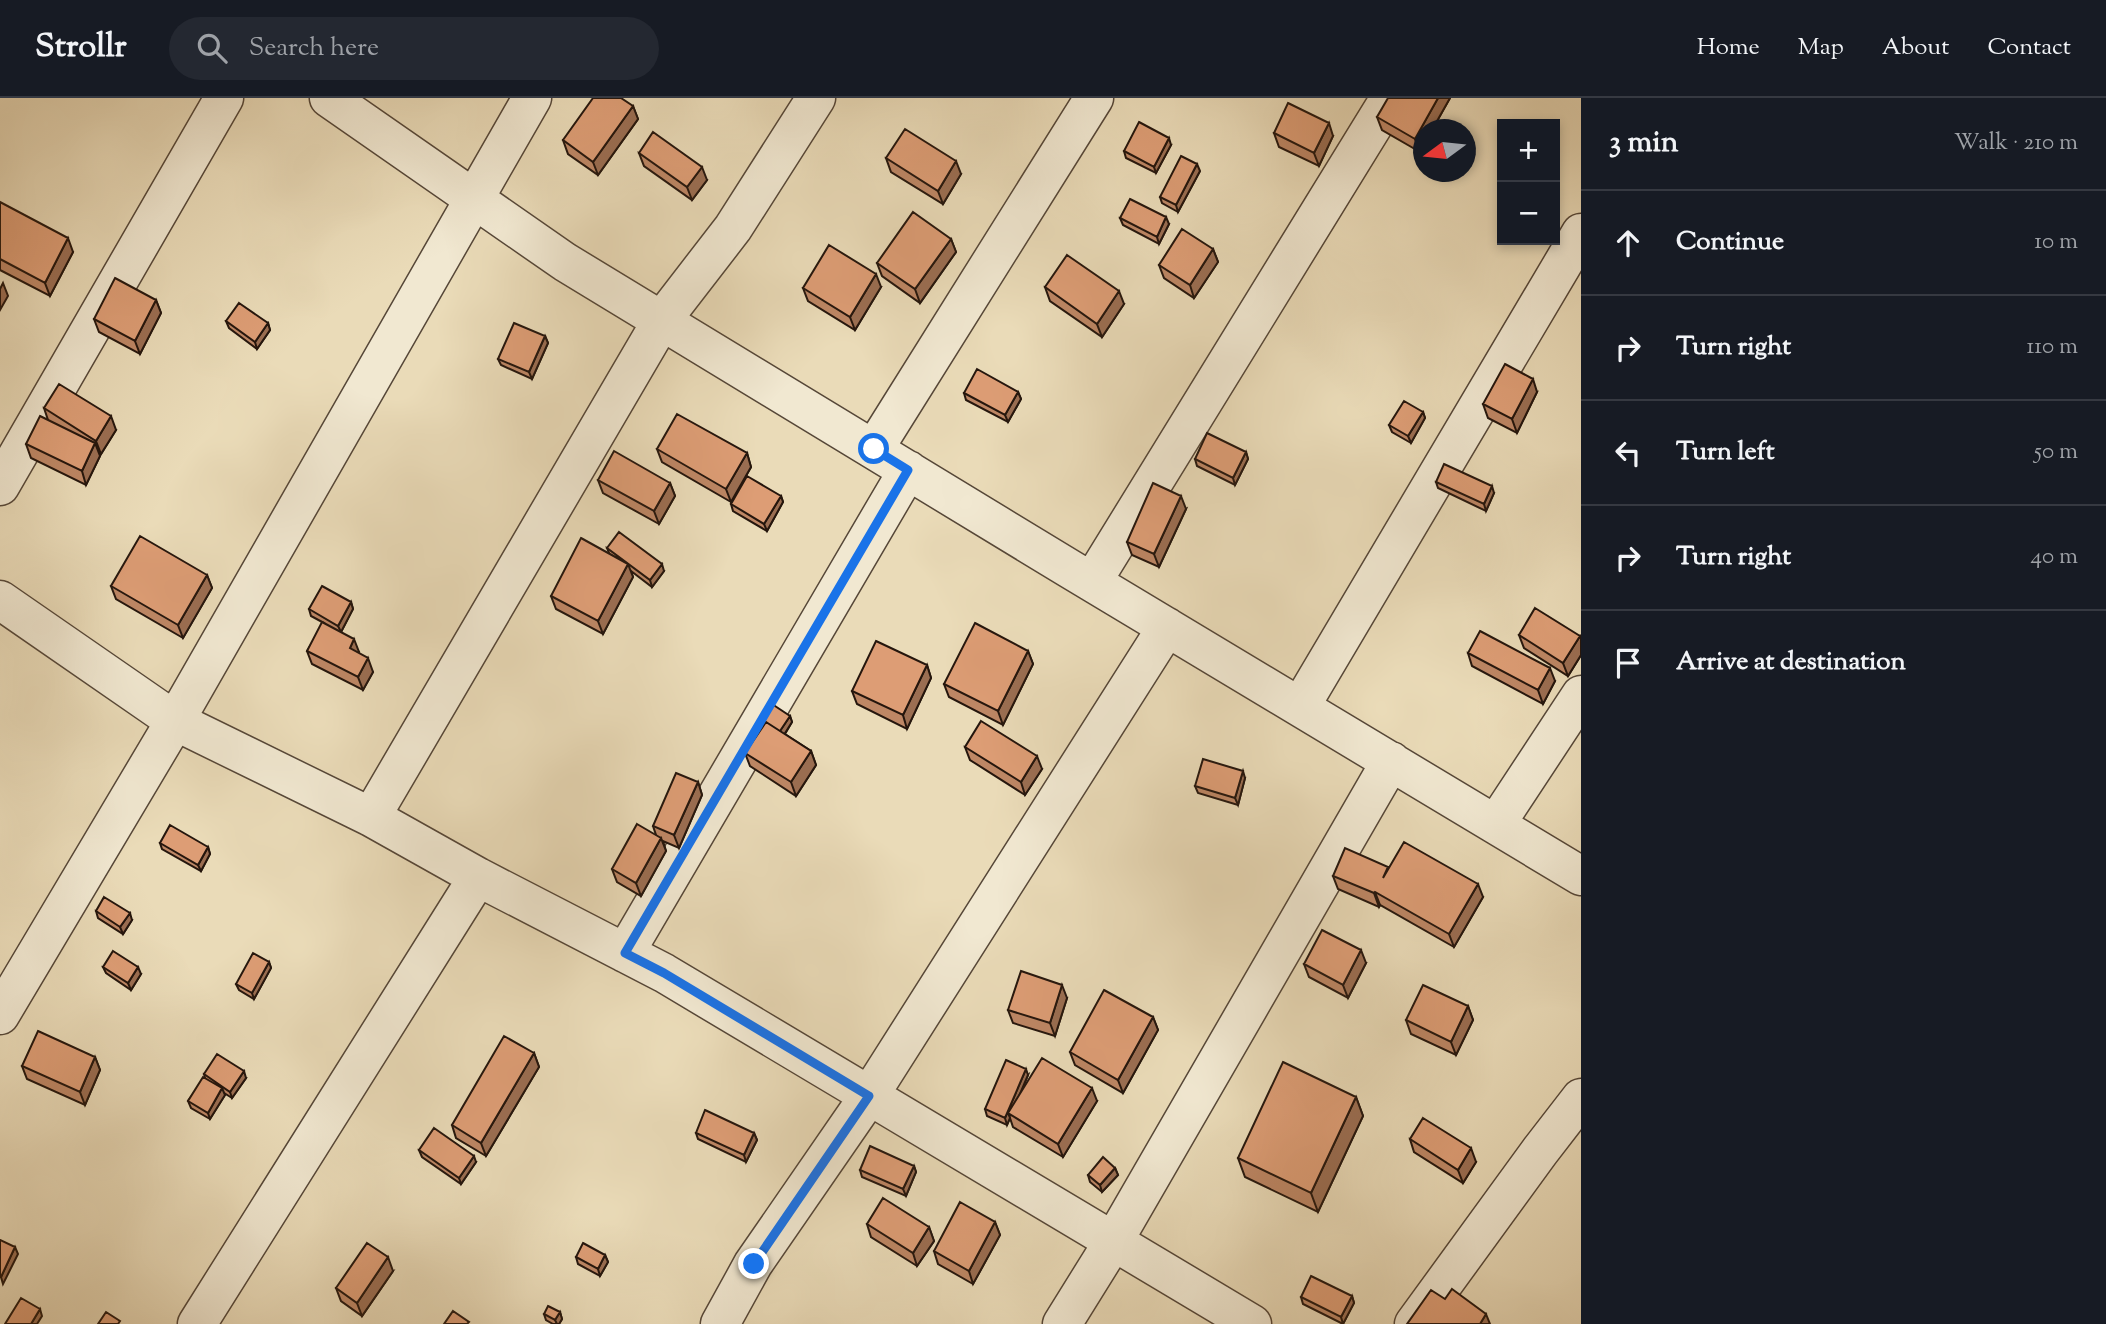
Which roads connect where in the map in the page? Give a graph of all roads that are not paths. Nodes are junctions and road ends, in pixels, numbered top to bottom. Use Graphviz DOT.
graph roads {
  1 [pos="224,98"];
  2 [pos="328,98"];
  3 [pos="532,98"];
  4 [pos="816,98"];
  5 [pos="1094,98"];
  6 [pos="1390,98"];
  7 [pos="473,198"];
  8 [pos="1581,233"];
  9 [pos="662,320"];
  10 [pos="874,449"];
  11 [pos="908,470"];
  12 [pos="0,486"];
  13 [pos="1092,582"];
  14 [pos="0,600"];
  15 [pos="1167,627"];
  16 [pos="1581,695"];
  17 [pos="1300,707"];
  18 [pos="175,721"];
  19 [pos="1391,761"];
  20 [pos="371,817"];
  21 [pos="1496,824"];
  22 [pos="1581,876"];
  23 [pos="478,877"];
  24 [pos="625,953"];
  25 [pos="0,1015"];
  26 [pos="869,1096"];
  27 [pos="1581,1098"];
  28 [pos="1113,1242"];
  29 [pos="197,1324"];
  30 [pos="720,1324"];
  31 [pos="1062,1324"];
  32 [pos="1252,1324"];
  33 [pos="1414,1324"];
  1 -- 12 [label="street"];
  2 -- 7 [label="street"];
  3 -- 7 [label="street"];
  4 -- 9 [label="street"];
  5 -- 10 [label="street"];
  6 -- 13 [label="street"];
  7 -- 9 [label="street"];
  7 -- 18 [label="street"];
  8 -- 17 [label="street"];
  9 -- 10 [label="street"];
  9 -- 20 [label="street"];
  10 -- 11 [label="street"];
  11 -- 13 [label="street"];
  11 -- 24 [label="street"];
  13 -- 15 [label="street"];
  14 -- 18 [label="street"];
  15 -- 17 [label="street"];
  15 -- 26 [label="street"];
  16 -- 21 [label="street"];
  17 -- 19 [label="street"];
  18 -- 20 [label="street"];
  18 -- 25 [label="street"];
  19 -- 21 [label="street"];
  19 -- 28 [label="street"];
  20 -- 23 [label="street"];
  21 -- 22 [label="street"];
  23 -- 24 [label="street"];
  23 -- 29 [label="street"];
  24 -- 26 [label="street"];
  26 -- 28 [label="street"];
  26 -- 30 [label="street"];
  27 -- 33 [label="street"];
  28 -- 31 [label="street"];
  28 -- 32 [label="street"];
}
